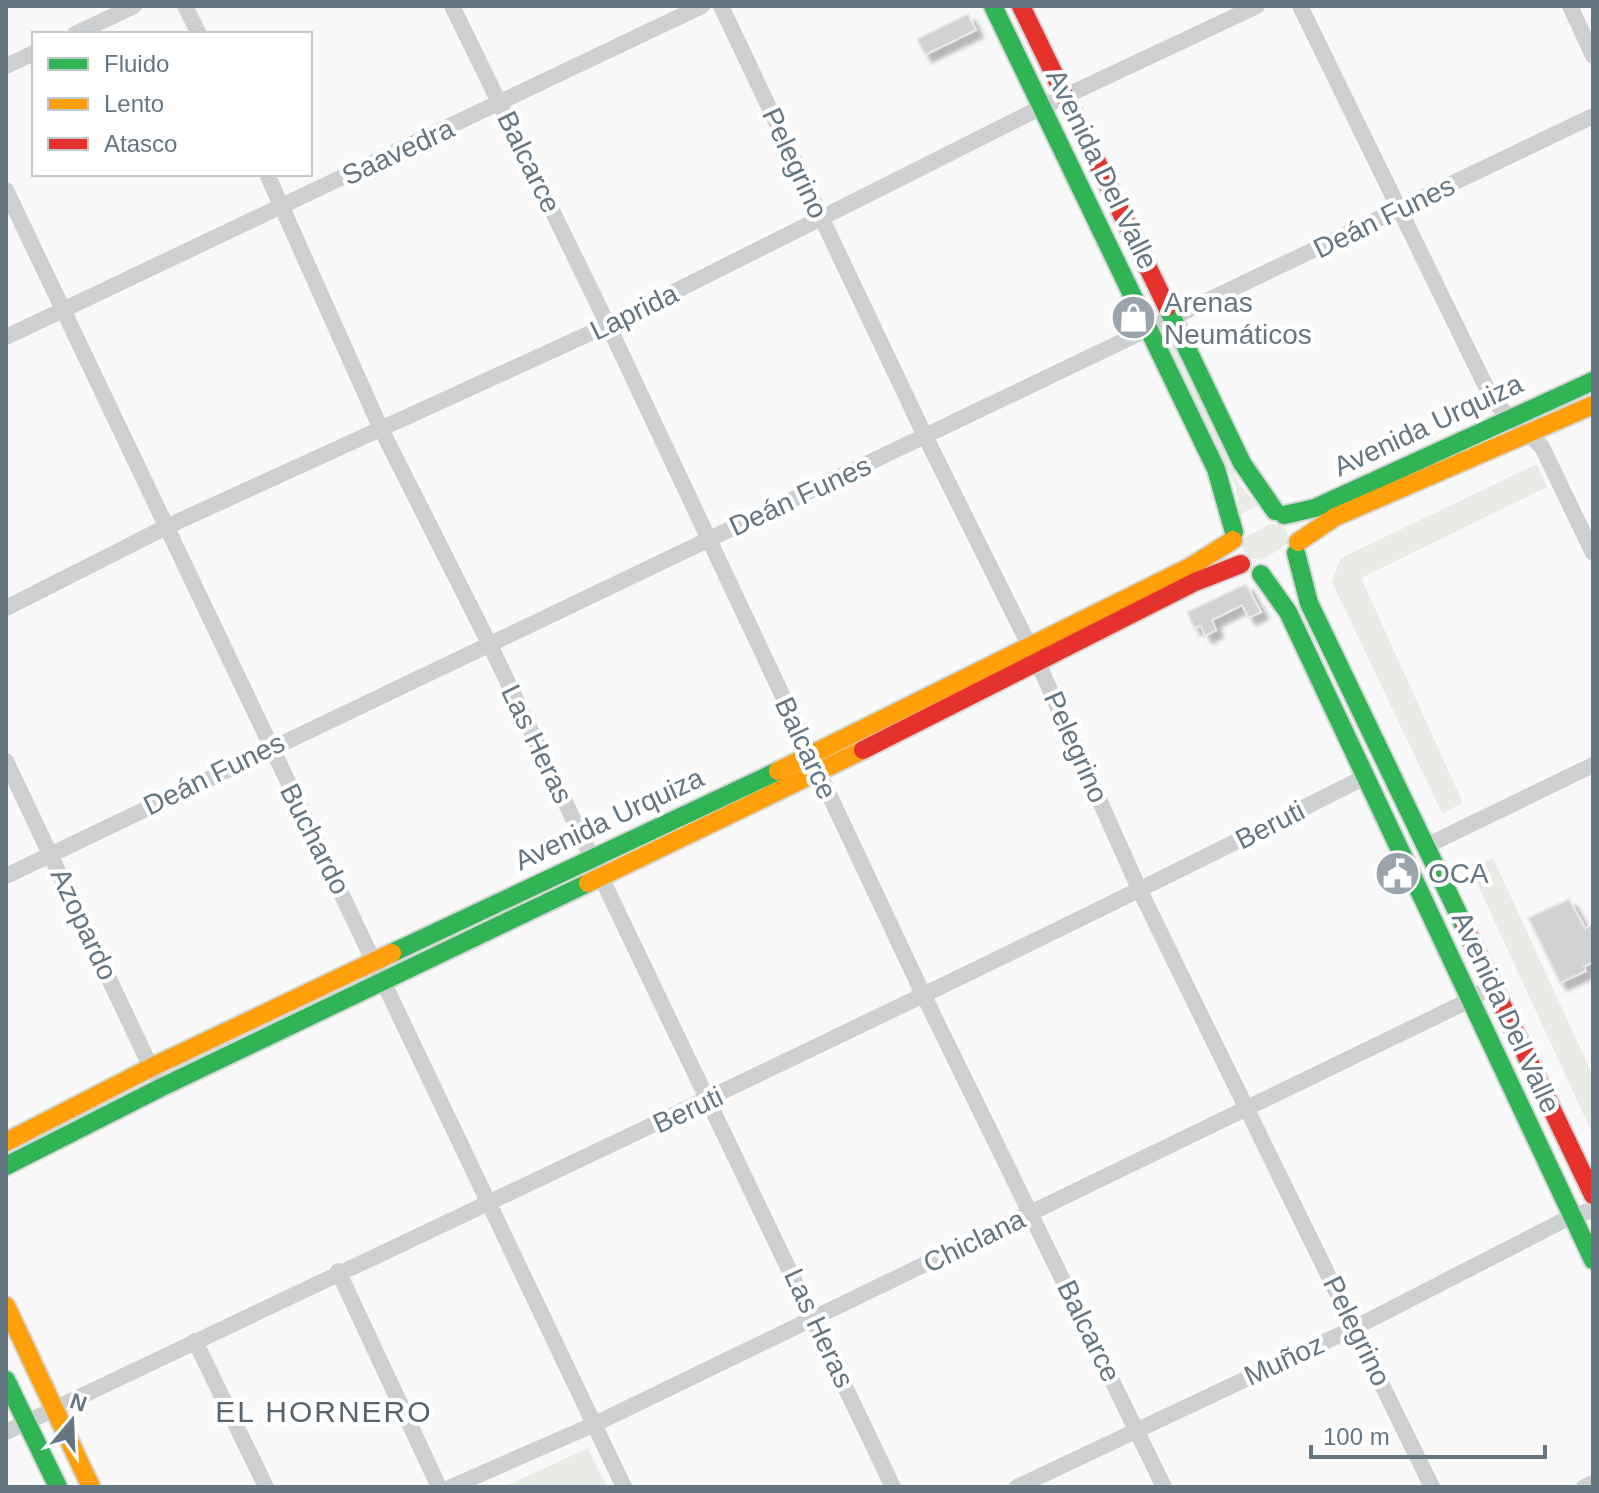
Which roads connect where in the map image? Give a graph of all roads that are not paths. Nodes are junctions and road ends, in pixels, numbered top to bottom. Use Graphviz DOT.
graph roads {
  1 [pos="134,6"];
  2 [pos="185,6"];
  3 [pos="452,6"];
  4 [pos="702,6"];
  5 [pos="721,6"];
  6 [pos="993,6"];
  7 [pos="1021,6"];
  8 [pos="1257,6"];
  9 [pos="1300,6"];
  10 [pos="1570,6"];
  11 [pos="79,32"];
  12 [pos="198,32"];
  13 [pos="32,54"];
  14 [pos="1593,56"];
  15 [pos="6,66"];
  16 [pos="1065,99"];
  17 [pos="501,104"];
  18 [pos="1040,108"];
  19 [pos="1593,116"];
  20 [pos="268,176"];
  21 [pos="6,190"];
  22 [pos="282,205"];
  23 [pos="1399,210"];
  24 [pos="821,217"];
  25 [pos="65,309"];
  26 [pos="1171,319"];
  27 [pos="608,325"];
  28 [pos="1148,329"];
  29 [pos="6,337"];
  30 [pos="1593,381"];
  31 [pos="1593,405"];
  32 [pos="1508,418"];
  33 [pos="381,429"];
  34 [pos="1529,434"];
  35 [pos="925,436"];
  36 [pos="1280,513"];
  37 [pos="166,527"];
  38 [pos="1234,536"];
  39 [pos="708,540"];
  40 [pos="1297,548"];
  41 [pos="1593,553"];
  42 [pos="1241,564"];
  43 [pos="1261,574"];
  44 [pos="6,608"];
  45 [pos="489,643"];
  46 [pos="1028,646"];
  47 [pos="1038,663"];
  48 [pos="269,747"];
  49 [pos="809,756"];
  50 [pos="6,761"];
  51 [pos="1593,765"];
  52 [pos="818,773"];
  53 [pos="1365,777"];
  54 [pos="1426,846"];
  55 [pos="51,853"];
  56 [pos="591,858"];
  57 [pos="6,876"];
  58 [pos="600,879"];
  59 [pos="1140,891"];
  60 [pos="376,961"];
  61 [pos="385,982"];
  62 [pos="1492,986"];
  63 [pos="923,994"];
  64 [pos="1470,1000"];
  65 [pos="150,1068"];
  66 [pos="162,1087"];
  67 [pos="710,1100"];
  68 [pos="1247,1109"];
  69 [pos="6,1142"];
  70 [pos="6,1166"];
  71 [pos="1593,1195"];
  72 [pos="489,1203"];
  73 [pos="1593,1210"];
  74 [pos="1031,1213"];
  75 [pos="1572,1216"];
  76 [pos="1593,1260"];
  77 [pos="338,1271"];
  78 [pos="6,1306"];
  79 [pos="814,1317"];
  80 [pos="1356,1327"];
  81 [pos="195,1341"];
  82 [pos="6,1380"];
  83 [pos="56,1408"];
  84 [pos="26,1422"];
  85 [pos="595,1424"];
  86 [pos="1137,1429"];
  87 [pos="6,1432"];
  88 [pos="1593,1483"];
  89 [pos="58,1487"];
  90 [pos="91,1487"];
  91 [pos="266,1487"];
  92 [pos="439,1487"];
  93 [pos="451,1487"];
  94 [pos="624,1487"];
  95 [pos="893,1487"];
  96 [pos="1017,1487"];
  97 [pos="1164,1487"];
  98 [pos="1432,1487"];
  99 [pos="1584,1487"];
  1 -- 11 [label="street"];
  2 -- 12 [label="street"];
  3 -- 17 [label="street, Balcarce"];
  4 -- 17 [label="street, Saavedra"];
  5 -- 24 [label="street, Pelegrino"];
  6 -- 18 [label="main road, Avenida Del Valle"];
  7 -- 16 [label="main road, Avenida Del Valle"];
  8 -- 16 [label="street, Laprida"];
  9 -- 23 [label="street"];
  10 -- 14 [label="street"];
  13 -- 15 [label="street"];
  16 -- 18 [label="street, Laprida"];
  16 -- 26 [label="main road, Avenida Del Valle"];
  17 -- 22 [label="street, Saavedra"];
  17 -- 27 [label="street, Balcarce"];
  18 -- 24 [label="street, Laprida"];
  18 -- 28 [label="main road, Avenida Del Valle"];
  19 -- 23 [label="street, Deán Funes"];
  20 -- 22 [label="street, Las Heras"];
  21 -- 25 [label="street, Buchardo"];
  22 -- 25 [label="street, Saavedra"];
  22 -- 33 [label="street, Las Heras"];
  23 -- 26 [label="street, Deán Funes"];
  23 -- 32 [label="street"];
  24 -- 27 [label="street, Laprida"];
  24 -- 35 [label="street, Pelegrino"];
  25 -- 29 [label="street, Saavedra"];
  25 -- 37 [label="street, Buchardo"];
  26 -- 28 [label="street, Deán Funes"];
  26 -- 36 [label="main road, Avenida Del Valle"];
  27 -- 33 [label="street, Laprida"];
  27 -- 39 [label="street, Balcarce"];
  28 -- 35 [label="street, Deán Funes"];
  28 -- 38 [label="main road, Avenida Del Valle"];
  30 -- 32 [label="main road, Avenida Urquiza"];
  31 -- 34 [label="main road, Avenida Urquiza"];
  32 -- 34 [label="street"];
  32 -- 36 [label="main road, Avenida Urquiza"];
  33 -- 37 [label="street, Laprida"];
  33 -- 45 [label="street, Las Heras"];
  34 -- 40 [label="main road, Avenida Urquiza"];
  34 -- 41 [label="street"];
  35 -- 39 [label="street, Deán Funes"];
  35 -- 46 [label="street, Pelegrino"];
  36 -- 38 [label="main road"];
  36 -- 40 [label="main road"];
  37 -- 44 [label="street, Laprida"];
  37 -- 48 [label="street, Buchardo"];
  38 -- 42 [label="main road"];
  38 -- 46 [label="main road, Avenida Urquiza"];
  39 -- 45 [label="street, Deán Funes"];
  39 -- 49 [label="street, Balcarce"];
  40 -- 43 [label="main road"];
  40 -- 54 [label="main road, Avenida Del Valle"];
  42 -- 43 [label="main road"];
  42 -- 47 [label="main road"];
  43 -- 53 [label="main road, Avenida Del Valle"];
  45 -- 48 [label="street, Deán Funes"];
  45 -- 56 [label="street, Las Heras"];
  46 -- 47 [label="street, Pelegrino"];
  46 -- 49 [label="main road, Avenida Urquiza"];
  47 -- 52 [label="main road"];
  47 -- 59 [label="street, Pelegrino"];
  48 -- 55 [label="street, Deán Funes"];
  48 -- 60 [label="street, Buchardo"];
  49 -- 52 [label="street, Balcarce"];
  49 -- 56 [label="main road, Avenida Urquiza"];
  50 -- 55 [label="street, Azopardo"];
  51 -- 54 [label="street"];
  52 -- 58 [label="main road"];
  52 -- 63 [label="street, Balcarce"];
  53 -- 59 [label="street, Beruti"];
  53 -- 64 [label="main road, Avenida Del Valle"];
  54 -- 62 [label="main road, Avenida Del Valle"];
  55 -- 57 [label="street, Deán Funes"];
  55 -- 65 [label="street, Azopardo"];
  56 -- 58 [label="street, Las Heras"];
  56 -- 60 [label="main road, Avenida Urquiza"];
  58 -- 61 [label="main road"];
  58 -- 67 [label="street, Las Heras"];
  59 -- 63 [label="street, Beruti"];
  59 -- 68 [label="street, Pelegrino"];
  60 -- 61 [label="street, Buchardo"];
  60 -- 65 [label="main road, Avenida Urquiza"];
  61 -- 66 [label="main road"];
  61 -- 72 [label="street, Buchardo"];
  62 -- 64 [label="street, Chiclana"];
  62 -- 71 [label="main road, Avenida Del Valle"];
  63 -- 67 [label="street, Beruti"];
  63 -- 74 [label="street, Balcarce"];
  64 -- 68 [label="street, Chiclana"];
  64 -- 75 [label="main road, Avenida Del Valle"];
  65 -- 66 [label="street, Azopardo"];
  65 -- 69 [label="main road, Avenida Urquiza"];
  66 -- 70 [label="main road"];
  67 -- 72 [label="street, Beruti"];
  67 -- 79 [label="street, Las Heras"];
  68 -- 74 [label="street, Chiclana"];
  68 -- 80 [label="street, Pelegrino"];
  72 -- 77 [label="street, Beruti"];
  72 -- 85 [label="street, Buchardo"];
  73 -- 75 [label="street, Muñoz"];
  74 -- 79 [label="street, Chiclana"];
  74 -- 86 [label="street, Balcarce"];
  75 -- 76 [label="main road, Avenida Del Valle"];
  75 -- 80 [label="street, Muñoz"];
  77 -- 81 [label="street, Beruti"];
  77 -- 92 [label="street"];
  78 -- 83 [label="main road"];
  79 -- 85 [label="street, Chiclana"];
  79 -- 95 [label="street, Las Heras"];
  80 -- 86 [label="street, Muñoz"];
  80 -- 98 [label="street, Pelegrino"];
  81 -- 83 [label="street, Beruti"];
  81 -- 91 [label="street"];
  82 -- 84 [label="main road"];
  83 -- 84 [label="street, Beruti"];
  83 -- 90 [label="main road"];
  84 -- 87 [label="street, Beruti"];
  84 -- 89 [label="main road"];
  85 -- 93 [label="street, Chiclana"];
  85 -- 94 [label="street, Buchardo"];
  86 -- 96 [label="street, Muñoz"];
  86 -- 97 [label="street, Balcarce"];
  88 -- 99 [label="street"];
}
